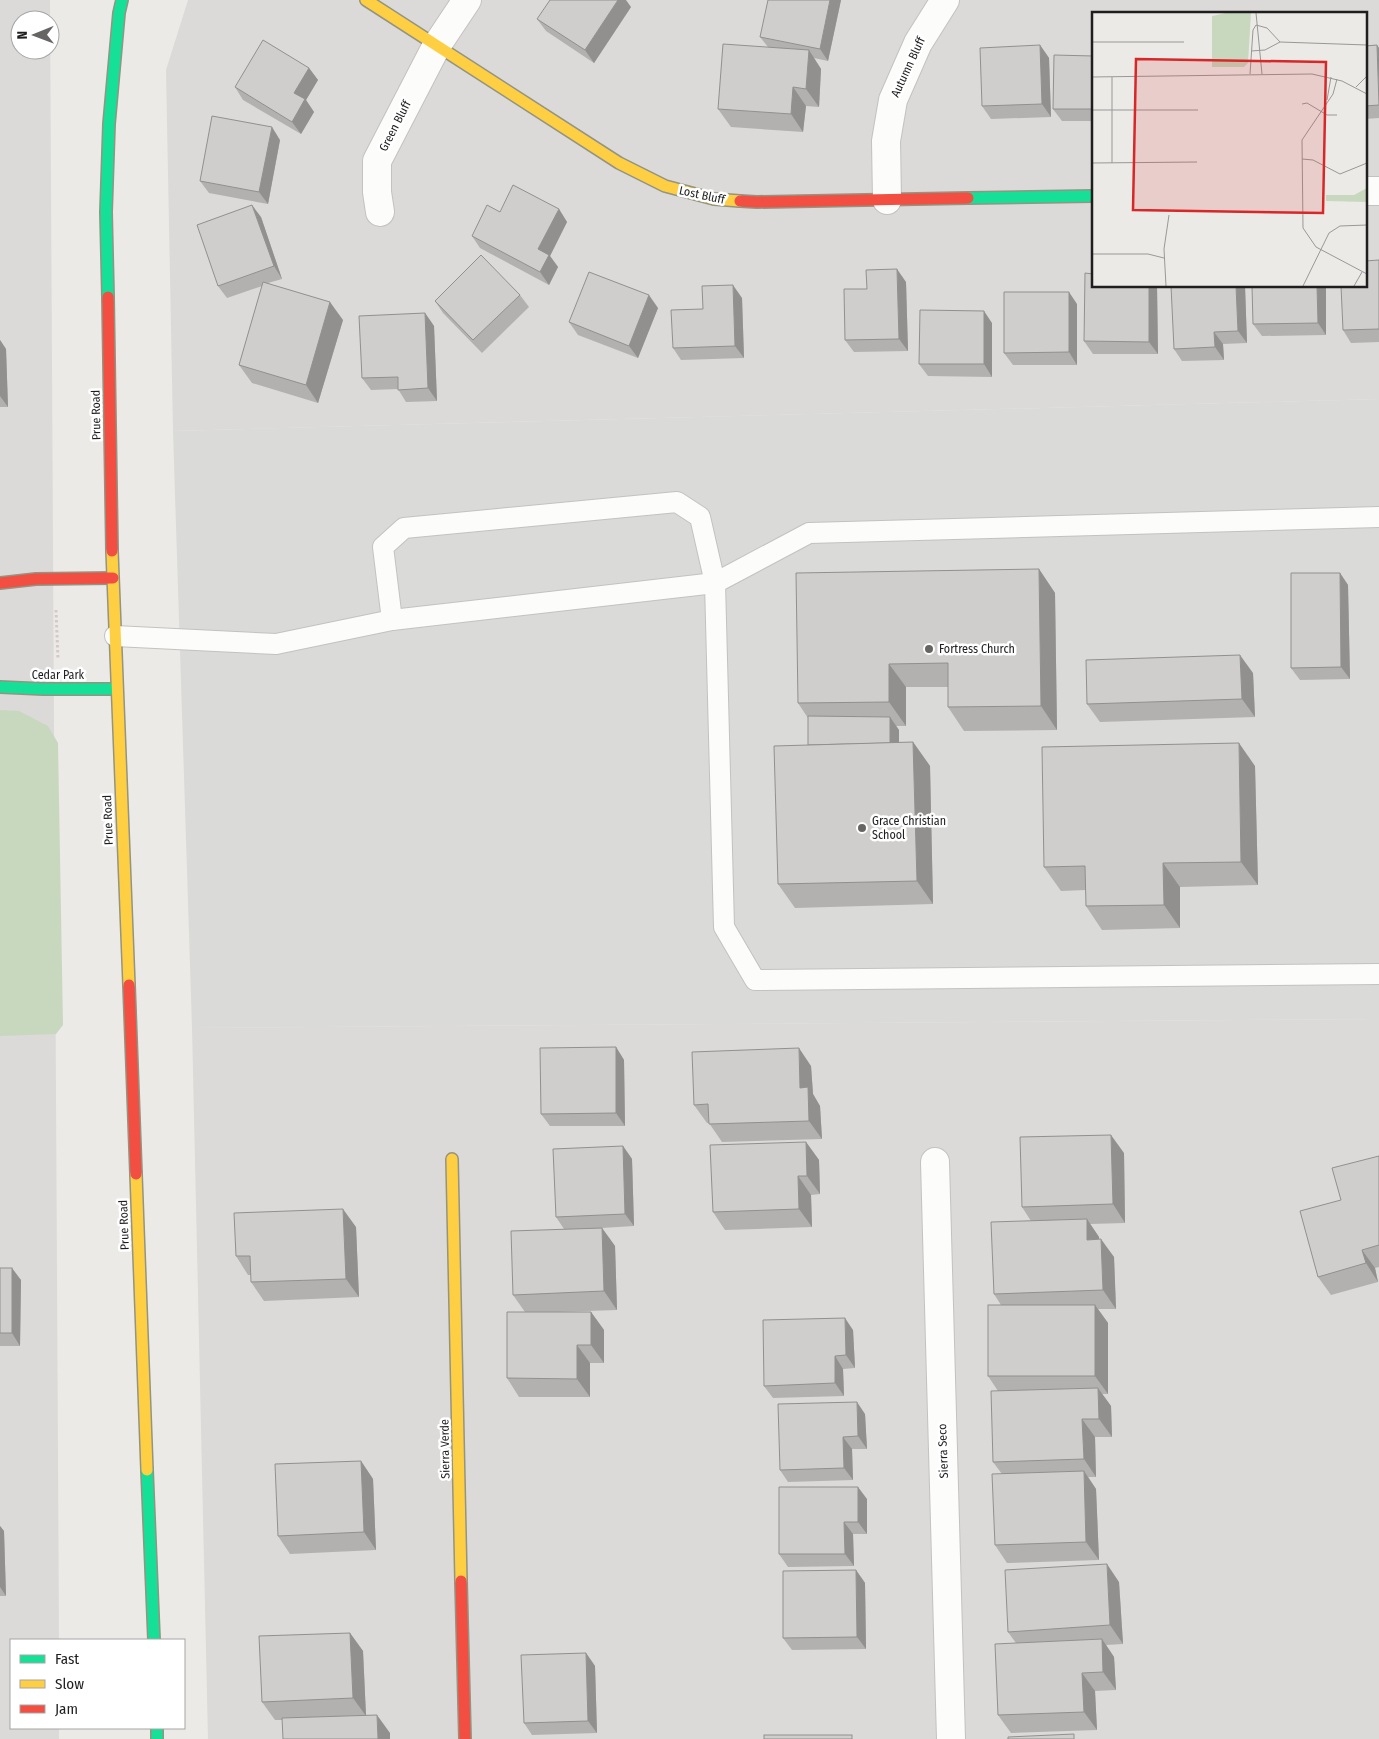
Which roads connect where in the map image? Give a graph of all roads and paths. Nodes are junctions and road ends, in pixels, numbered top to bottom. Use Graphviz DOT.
graph roads {
  1 [pos="122,0"];
  2 [pos="366,0"];
  3 [pos="467,0"];
  4 [pos="945,0"];
  5 [pos="436,45"];
  6 [pos="1366,191"];
  7 [pos="1379,191"];
  8 [pos="1092,196"];
  9 [pos="887,200"];
  10 [pos="380,212"];
  11 [pos="1379,517"];
  12 [pos="113,578"];
  13 [pos="0,583"];
  14 [pos="715,583"];
  15 [pos="56,605"];
  16 [pos="392,620"];
  17 [pos="115,636"];
  18 [pos="58,665"];
  19 [pos="0,687"];
  20 [pos="116,689"];
  21 [pos="1379,974"];
  22 [pos="452,1159"];
  23 [pos="935,1162"];
  24 [pos="154,1639"];
  25 [pos="465,1739"];
  26 [pos="951,1739"];
  1 -- 12 [label="main road, Prue Road"];
  2 -- 5 [label="main road, Lost Bluff"];
  3 -- 5 [label="street, Green Bluff"];
  4 -- 9 [label="street, Autumn Bluff"];
  5 -- 9 [label="main road, Lost Bluff"];
  5 -- 10 [label="street, Green Bluff"];
  6 -- 7 [label="street"];
  8 -- 9 [label="main road, Lost Bluff"];
  11 -- 14 [label="lane"];
  12 -- 13 [label="main road"];
  12 -- 17 [label="main road, Prue Road"];
  14 -- 16 [label="lane"];
  14 -- 16 [label="lane"];
  14 -- 21 [label="lane"];
  15 -- 18 [label="path"];
  16 -- 17 [label="lane"];
  17 -- 20 [label="main road, Prue Road"];
  19 -- 20 [label="main road, Cedar Park"];
  20 -- 24 [label="main road, Prue Road"];
  22 -- 25 [label="main road, Sierra Verde"];
  23 -- 26 [label="street, Sierra Seco"];
}
